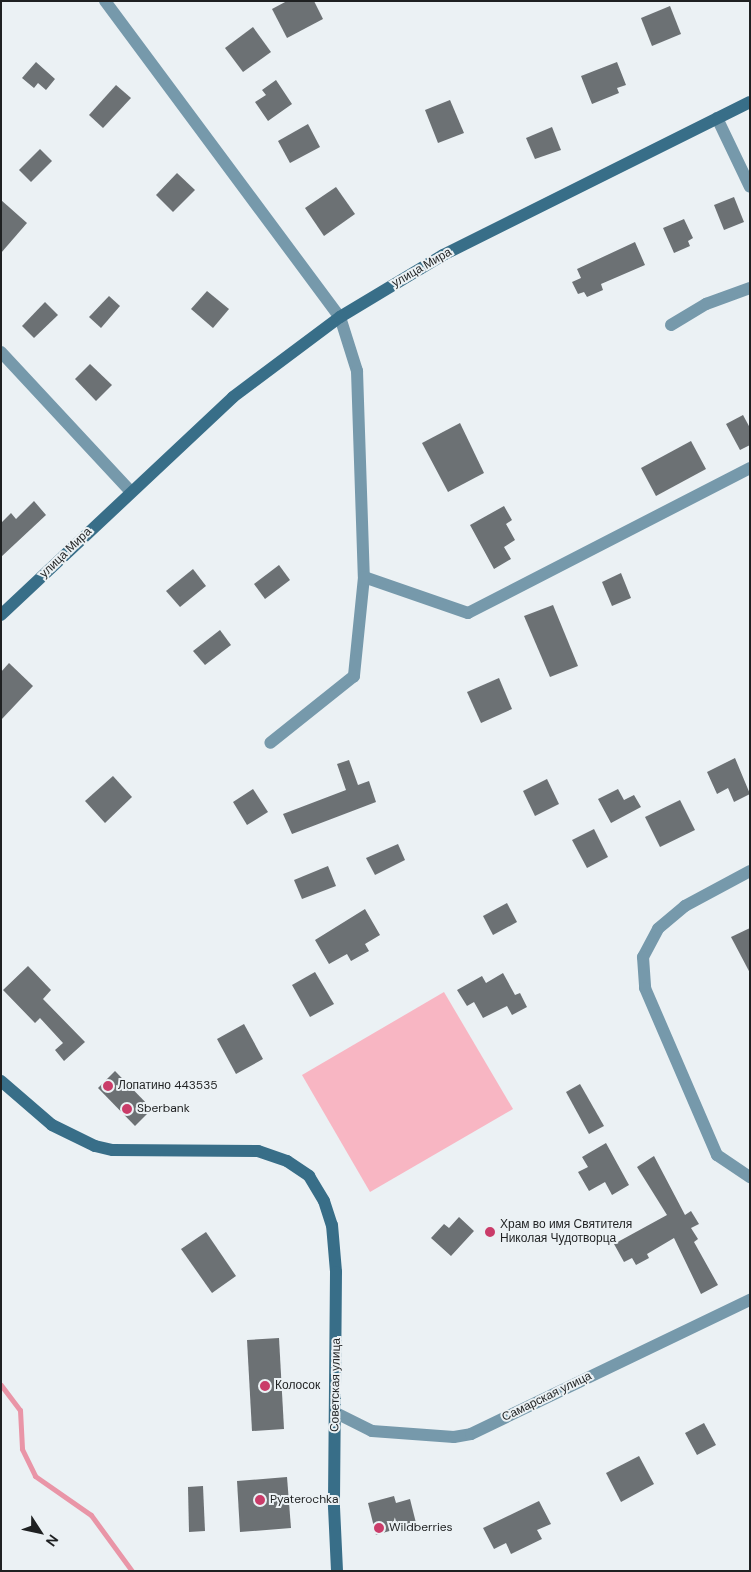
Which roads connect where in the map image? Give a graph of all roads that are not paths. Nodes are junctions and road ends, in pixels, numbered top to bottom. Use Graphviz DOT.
graph roads {
  1 [pos="106,1"];
  2 [pos="750,102"];
  3 [pos="717,118"];
  4 [pos="750,187"];
  5 [pos="750,288"];
  6 [pos="340,317"];
  7 [pos="670,324"];
  8 [pos="1,352"];
  9 [pos="750,468"];
  10 [pos="130,491"];
  11 [pos="364,577"];
  12 [pos="1,615"];
  13 [pos="270,743"];
  14 [pos="750,871"];
  15 [pos="1,1081"];
  16 [pos="750,1177"];
  17 [pos="750,1300"];
  18 [pos="336,1413"];
  19 [pos="337,1571"];
  1 -- 6 [label="street"];
  2 -- 3 [label="street, улица Мира"];
  3 -- 4 [label="street"];
  3 -- 6 [label="street, улица Мира"];
  5 -- 7 [label="street"];
  6 -- 10 [label="street, улица Мира"];
  6 -- 11 [label="street"];
  8 -- 10 [label="street"];
  9 -- 11 [label="street"];
  10 -- 12 [label="street, улица Мира"];
  11 -- 13 [label="street"];
  14 -- 16 [label="street"];
  15 -- 18 [label="street, Советская улица"];
  17 -- 18 [label="street, Самарская улица"];
  18 -- 19 [label="street, Советская улица"];
}
